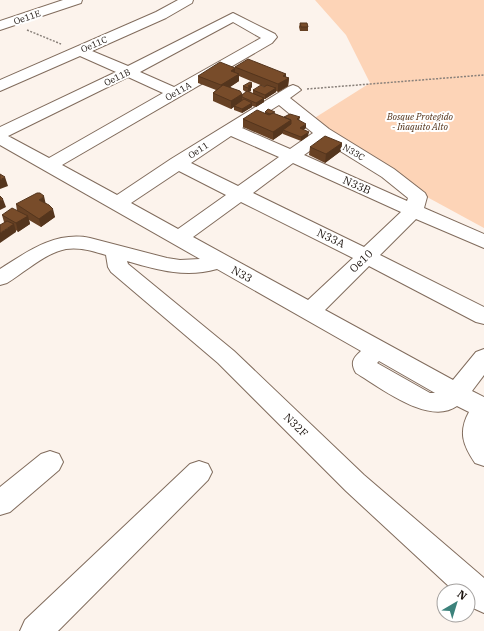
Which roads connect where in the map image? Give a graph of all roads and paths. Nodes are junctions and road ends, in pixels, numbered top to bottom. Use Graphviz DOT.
graph roads {
  1 [pos="76,0"];
  2 [pos="187,0"];
  3 [pos="233,18"];
  4 [pos="0,26"];
  5 [pos="20,28"];
  6 [pos="79,50"];
  7 [pos="128,72"];
  8 [pos="484,75"];
  9 [pos="0,86"];
  10 [pos="176,93"];
  11 [pos="286,94"];
  12 [pos="230,129"];
  13 [pos="0,133"];
  14 [pos="323,134"];
  15 [pos="0,138"];
  16 [pos="291,157"];
  17 [pos="177,164"];
  18 [pos="49,165"];
  19 [pos="240,194"];
  20 [pos="118,203"];
  21 [pos="414,210"];
  22 [pos="179,238"];
  23 [pos="484,242"];
  24 [pos="115,251"];
  25 [pos="366,256"];
  26 [pos="219,261"];
  27 [pos="0,278"];
  28 [pos="309,312"];
  29 [pos="484,316"];
  30 [pos="484,358"];
  31 [pos="455,393"];
  32 [pos="484,410"];
  33 [pos="484,455"];
  34 [pos="50,462"];
  35 [pos="199,472"];
  36 [pos="0,503"];
  37 [pos="484,598"];
  38 [pos="36,631"];
  1 -- 4 [label="street, Oe11E"];
  2 -- 6 [label="street, Oe11C"];
  3 -- 7 [label="street, Oe11B"];
  3 -- 10 [label="street, Oe11A"];
  5 -- 6 [label="path"];
  6 -- 7 [label="street"];
  6 -- 9 [label="street, Oe11C"];
  7 -- 10 [label="street"];
  7 -- 13 [label="street, Oe11B"];
  8 -- 11 [label="path"];
  10 -- 18 [label="street, Oe11A"];
  11 -- 12 [label="street, Oe11"];
  11 -- 14 [label="street, N33C"];
  12 -- 16 [label="street, N33B"];
  12 -- 17 [label="street, Oe11"];
  14 -- 16 [label="street"];
  14 -- 21 [label="street, N33C"];
  15 -- 18 [label="street, N33"];
  16 -- 19 [label="street"];
  16 -- 21 [label="street, N33B"];
  17 -- 19 [label="street, N33A"];
  17 -- 20 [label="street, Oe11"];
  18 -- 20 [label="street, N33"];
  19 -- 22 [label="street"];
  19 -- 25 [label="street, N33A"];
  20 -- 22 [label="street, N33"];
  21 -- 23 [label="street, N33B"];
  21 -- 25 [label="street, Oe10"];
  22 -- 26 [label="street, N33"];
  24 -- 26 [label="street"];
  24 -- 27 [label="street"];
  24 -- 37 [label="street, N32F"];
  25 -- 28 [label="street, Oe10"];
  25 -- 29 [label="street, N33A"];
  26 -- 28 [label="street, N33"];
  28 -- 31 [label="street, N33"];
  30 -- 31 [label="street"];
  31 -- 32 [label="street"];
  32 -- 33 [label="street"];
  34 -- 36 [label="street"];
  35 -- 38 [label="street"];
}
